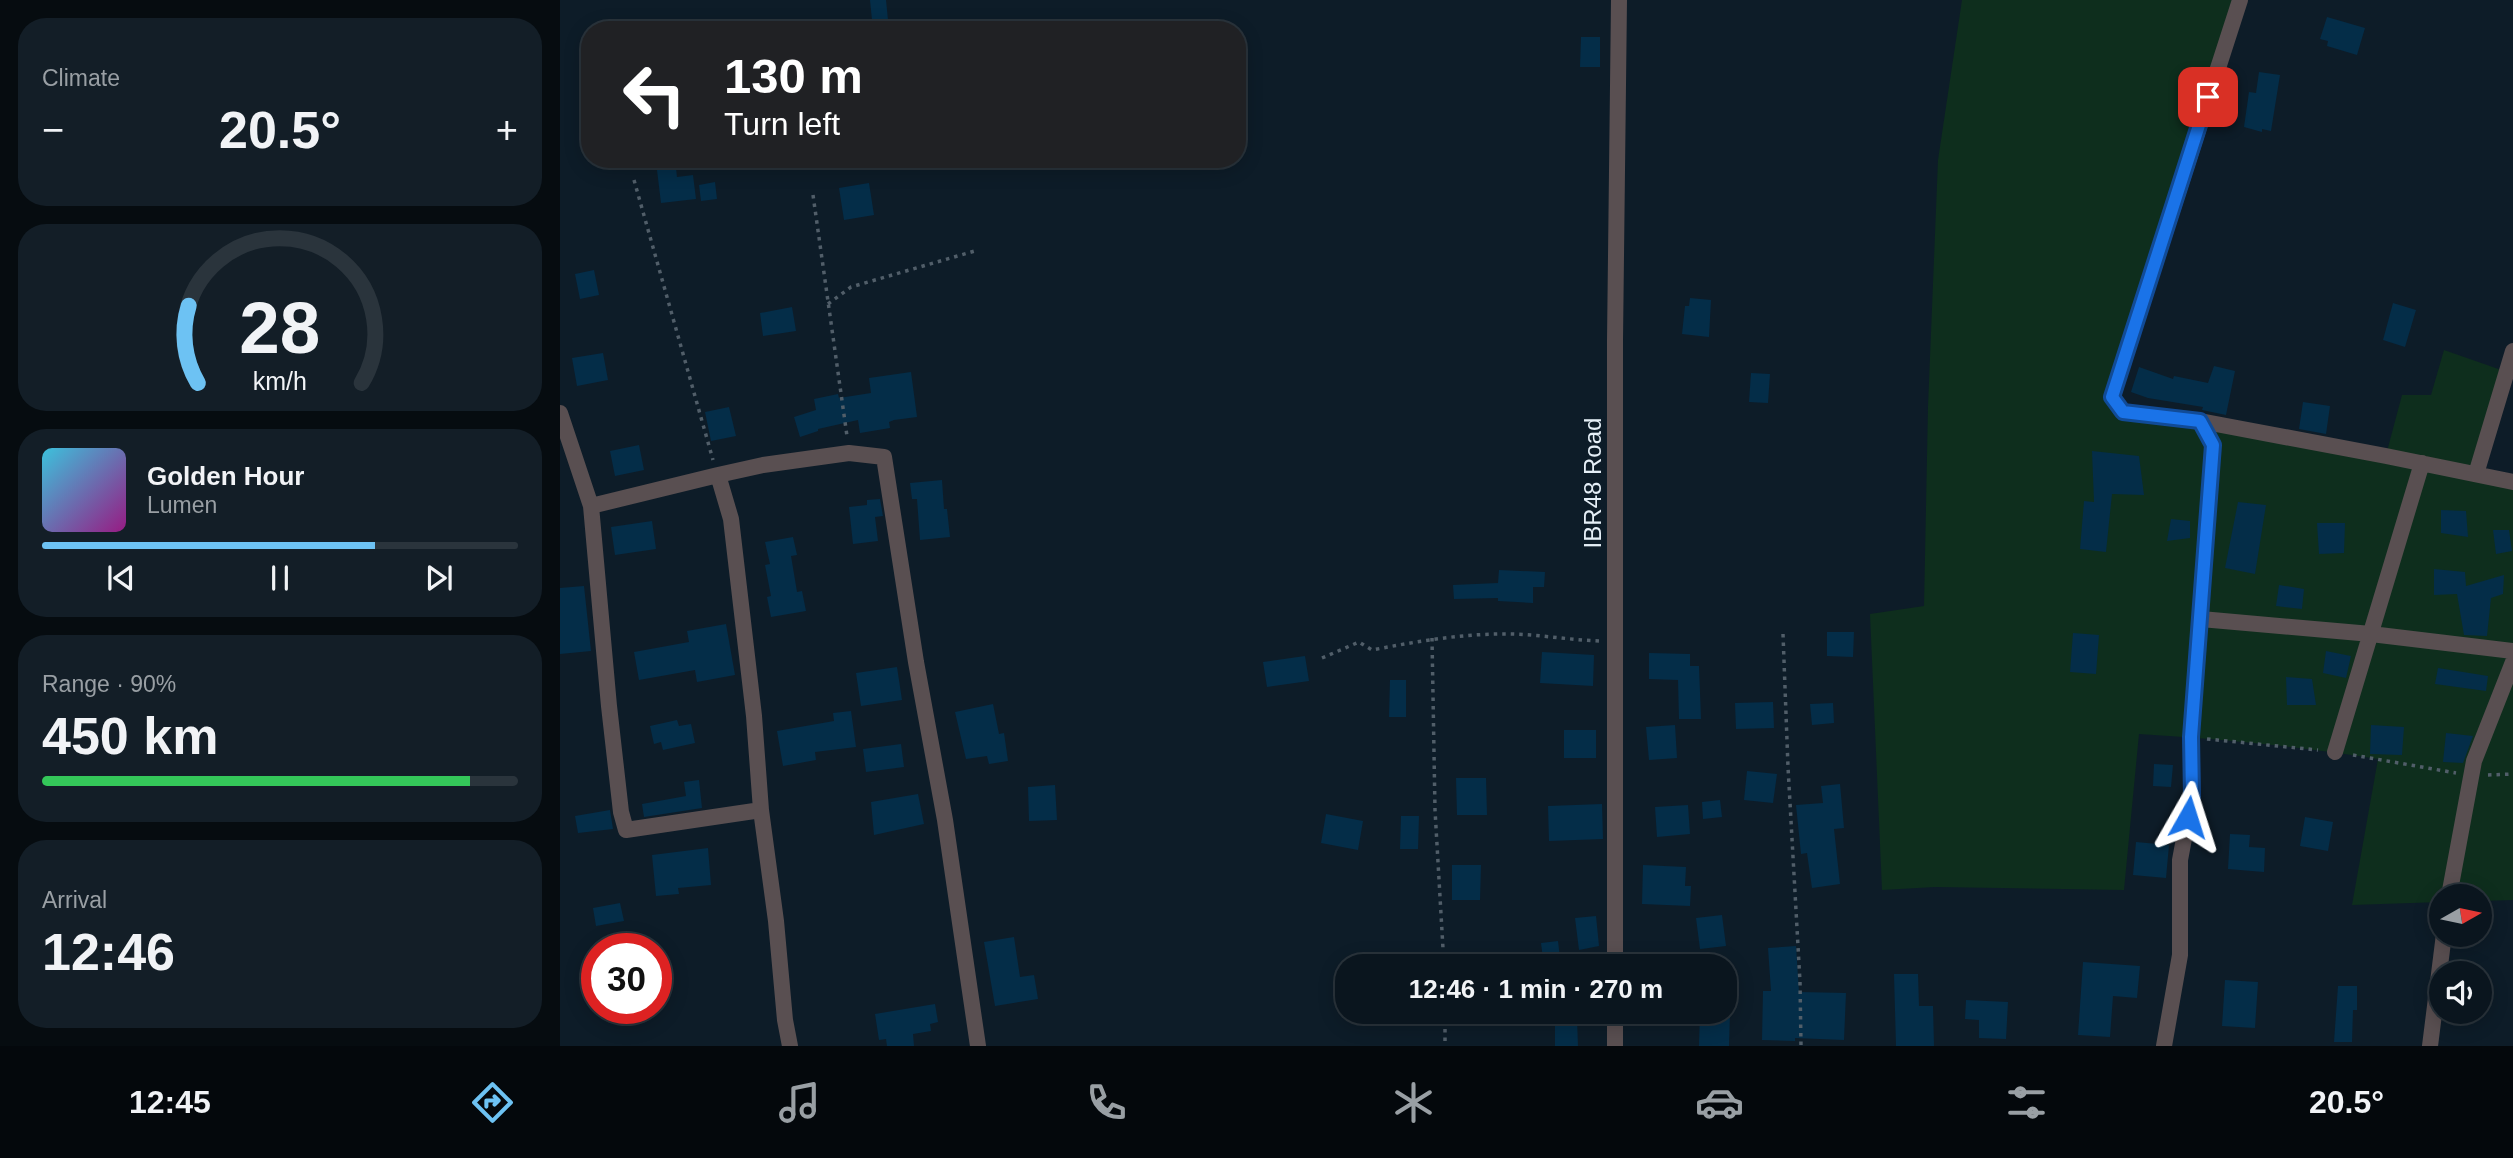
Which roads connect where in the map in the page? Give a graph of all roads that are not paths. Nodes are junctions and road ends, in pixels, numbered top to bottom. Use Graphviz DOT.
graph roads {
  1 [pos="1619,0"];
  2 [pos="2240,0"];
  3 [pos="2513,351"];
  4 [pos="560,413"];
  5 [pos="2200,421"];
  6 [pos="2422,463"];
  7 [pos="2476,474"];
  8 [pos="718,475"];
  9 [pos="2513,482"];
  10 [pos="591,506"];
  11 [pos="2201,619"];
  12 [pos="2371,634"];
  13 [pos="2513,650"];
  14 [pos="2513,662"];
  15 [pos="2334,752"];
  16 [pos="761,810"];
  17 [pos="2451,884"];
  18 [pos="2442,947"];
  19 [pos="1615,954"];
  20 [pos="1615,1024"];
  21 [pos="790,1046"];
  22 [pos="978,1046"];
  23 [pos="1615,1046"];
  24 [pos="2164,1046"];
  25 [pos="2430,1046"];
  1 -- 19 [label="street, IBR48 Road"];
  2 -- 5 [label="street"];
  3 -- 7 [label="street"];
  4 -- 10 [label="street"];
  5 -- 6 [label="street"];
  5 -- 11 [label="street"];
  6 -- 7 [label="street"];
  6 -- 12 [label="street"];
  7 -- 9 [label="street"];
  8 -- 10 [label="street"];
  8 -- 16 [label="street"];
  8 -- 22 [label="street"];
  10 -- 16 [label="street"];
  11 -- 12 [label="street"];
  11 -- 24 [label="street"];
  12 -- 13 [label="street"];
  12 -- 15 [label="street"];
  14 -- 17 [label="street"];
  16 -- 21 [label="street"];
  18 -- 25 [label="street"];
  20 -- 23 [label="street"];
}
